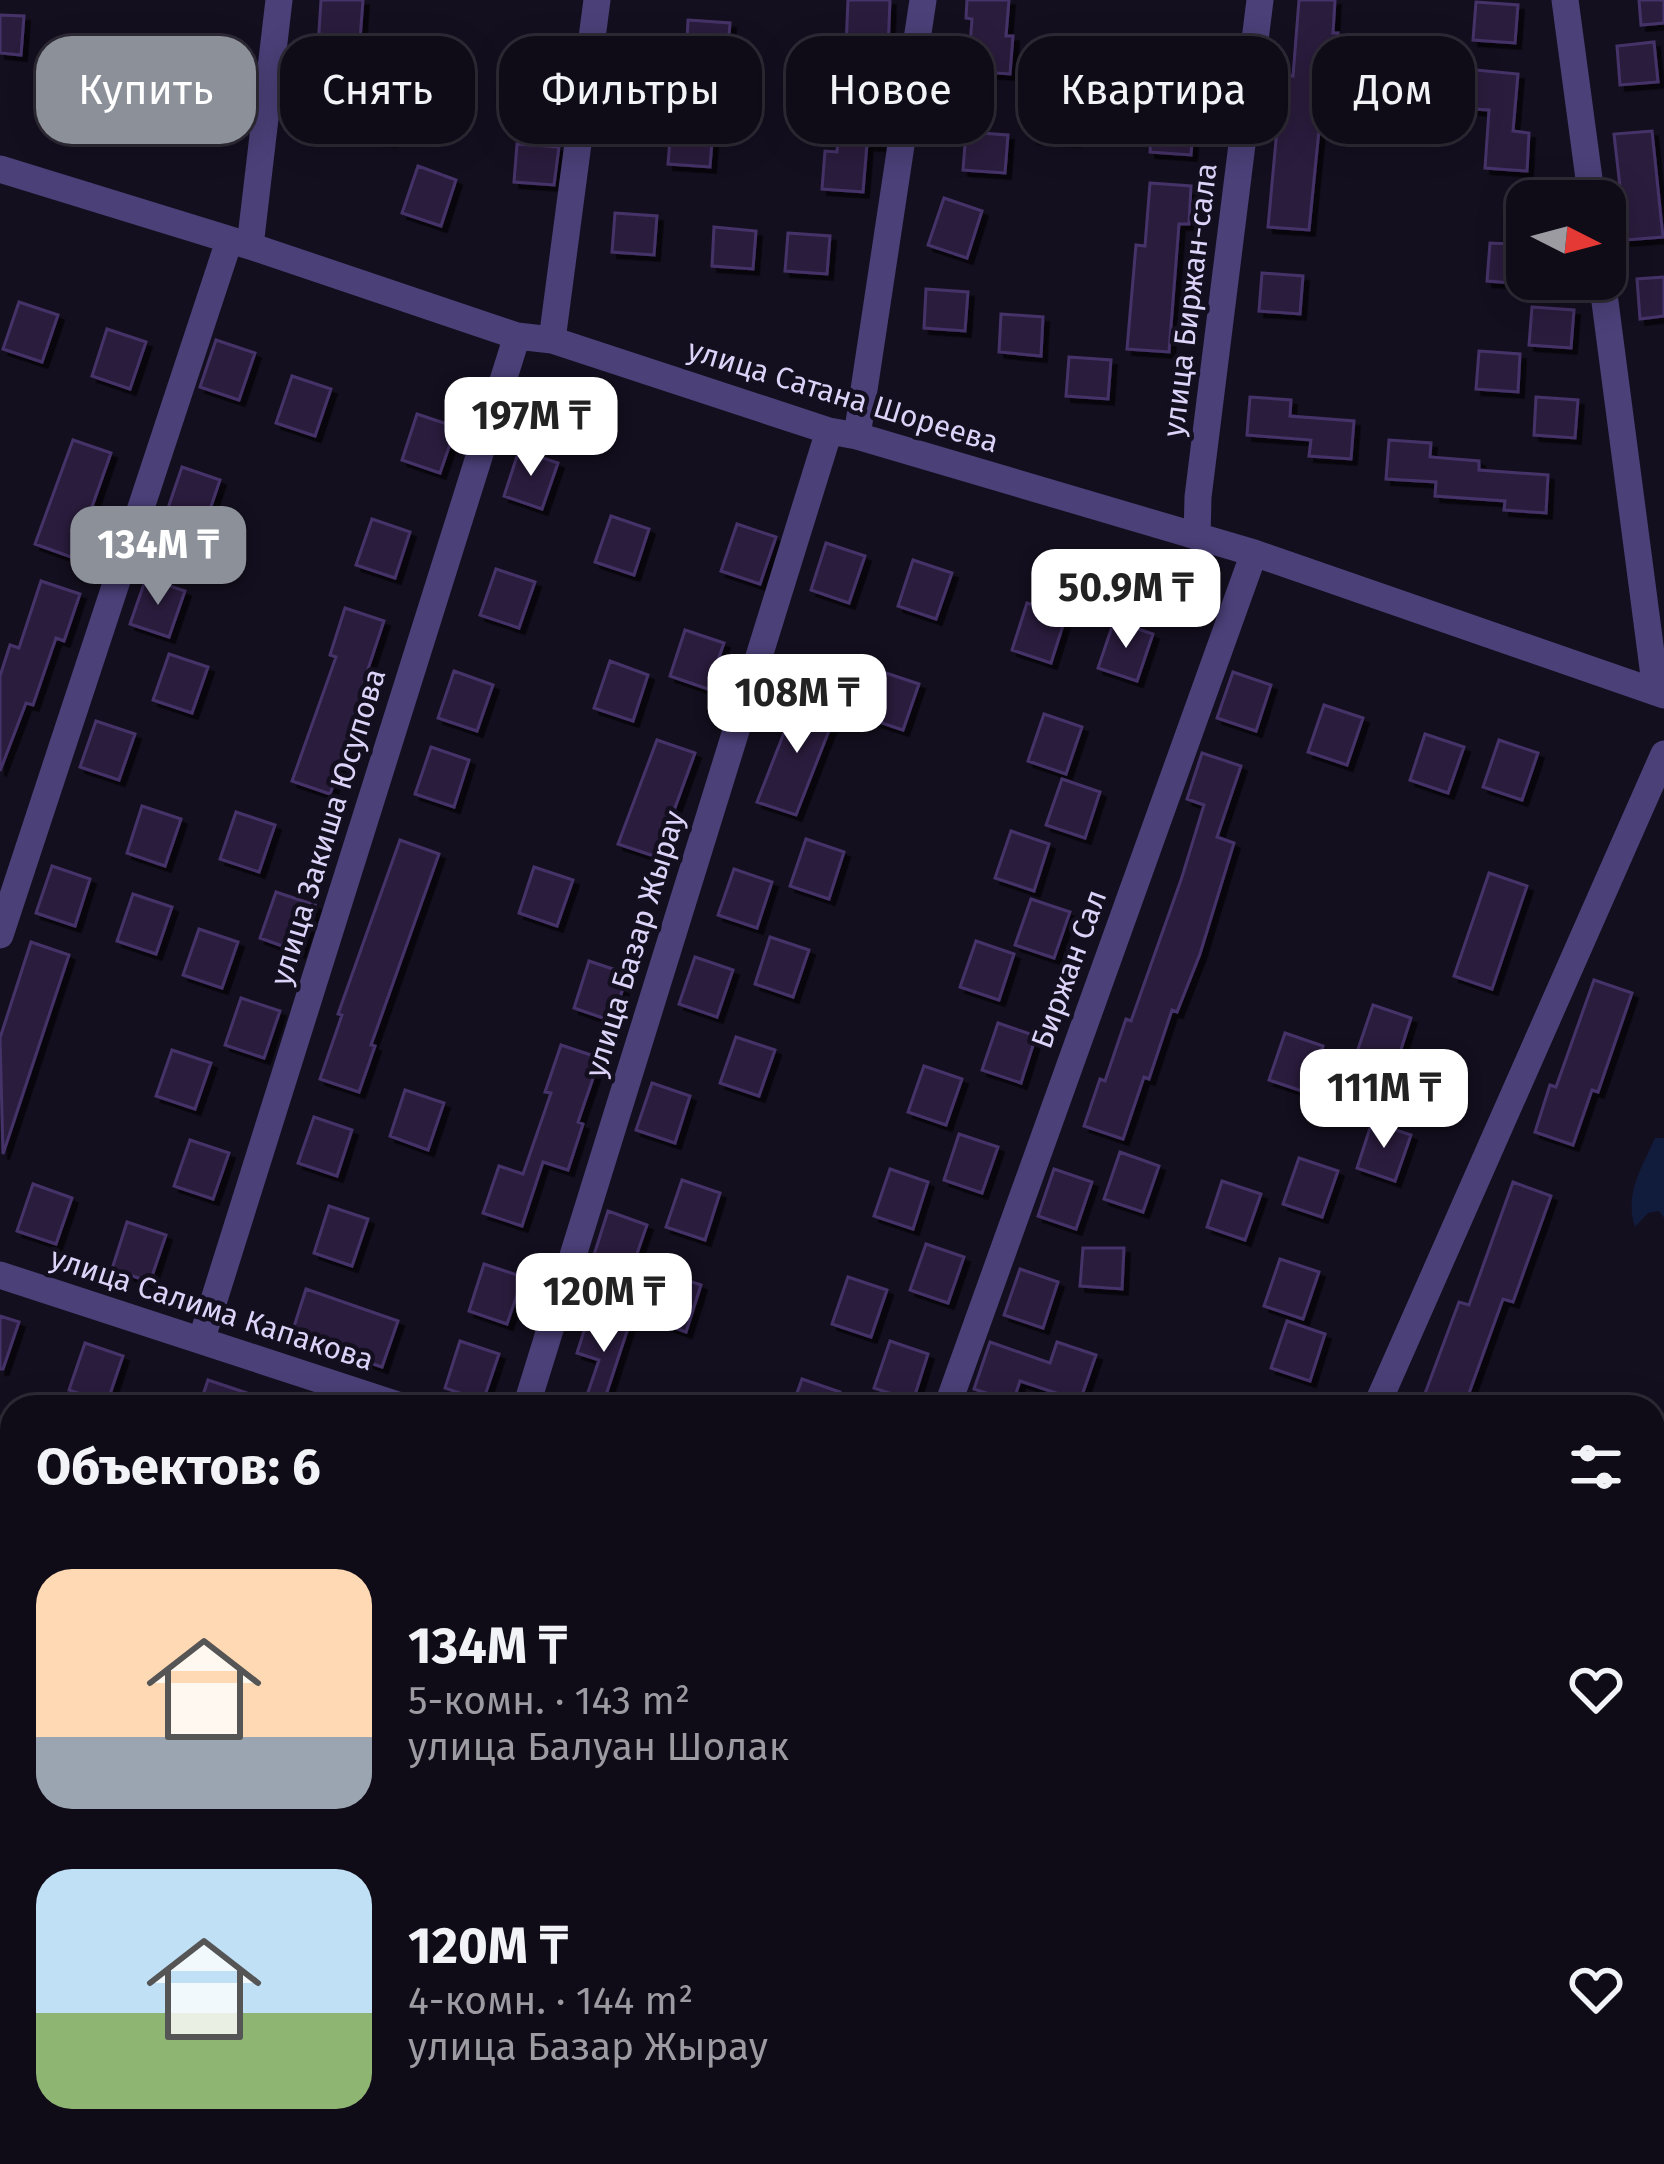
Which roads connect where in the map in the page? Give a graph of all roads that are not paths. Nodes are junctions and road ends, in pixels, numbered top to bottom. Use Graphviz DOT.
graph roads {
  1 [pos="280,0"];
  2 [pos="597,0"];
  3 [pos="923,0"];
  4 [pos="1260,0"];
  5 [pos="1565,0"];
  6 [pos="0,169"];
  7 [pos="1589,180"];
  8 [pos="240,244"];
  9 [pos="1605,300"];
  10 [pos="517,336"];
  11 [pos="552,340"];
  12 [pos="829,431"];
  13 [pos="857,436"];
  14 [pos="1197,537"];
  15 [pos="1254,553"];
  16 [pos="1660,693"];
  17 [pos="1664,754"];
  18 [pos="0,935"];
  19 [pos="0,1275"];
  20 [pos="202,1338"];
  21 [pos="369,1395"];
  22 [pos="530,1395"];
  23 [pos="950,1395"];
  24 [pos="1381,1395"];
  1 -- 8 [label="street"];
  2 -- 11 [label="street"];
  3 -- 13 [label="street"];
  4 -- 14 [label="street, улица Биржан-сала"];
  5 -- 7 [label="street"];
  6 -- 8 [label="street, улица Сатана Шореева"];
  8 -- 10 [label="street, улица Сатана Шореева"];
  8 -- 18 [label="street"];
  9 -- 16 [label="street"];
  10 -- 11 [label="street, улица Сатана Шореева"];
  10 -- 20 [label="street, улица Закиша Юсупова"];
  11 -- 12 [label="street, улица Сатана Шореева"];
  12 -- 13 [label="street, улица Сатана Шореева"];
  12 -- 22 [label="street, улица Базар Жырау"];
  13 -- 14 [label="street, улица Сатана Шореева"];
  14 -- 15 [label="street, улица Сатана Шореева"];
  15 -- 16 [label="street, улица Сатана Шореева"];
  15 -- 23 [label="street, Биржан Сал"];
  17 -- 24 [label="street"];
  19 -- 20 [label="street, улица Салима Капакова"];
  20 -- 21 [label="street, улица Салима Капакова"];
}
